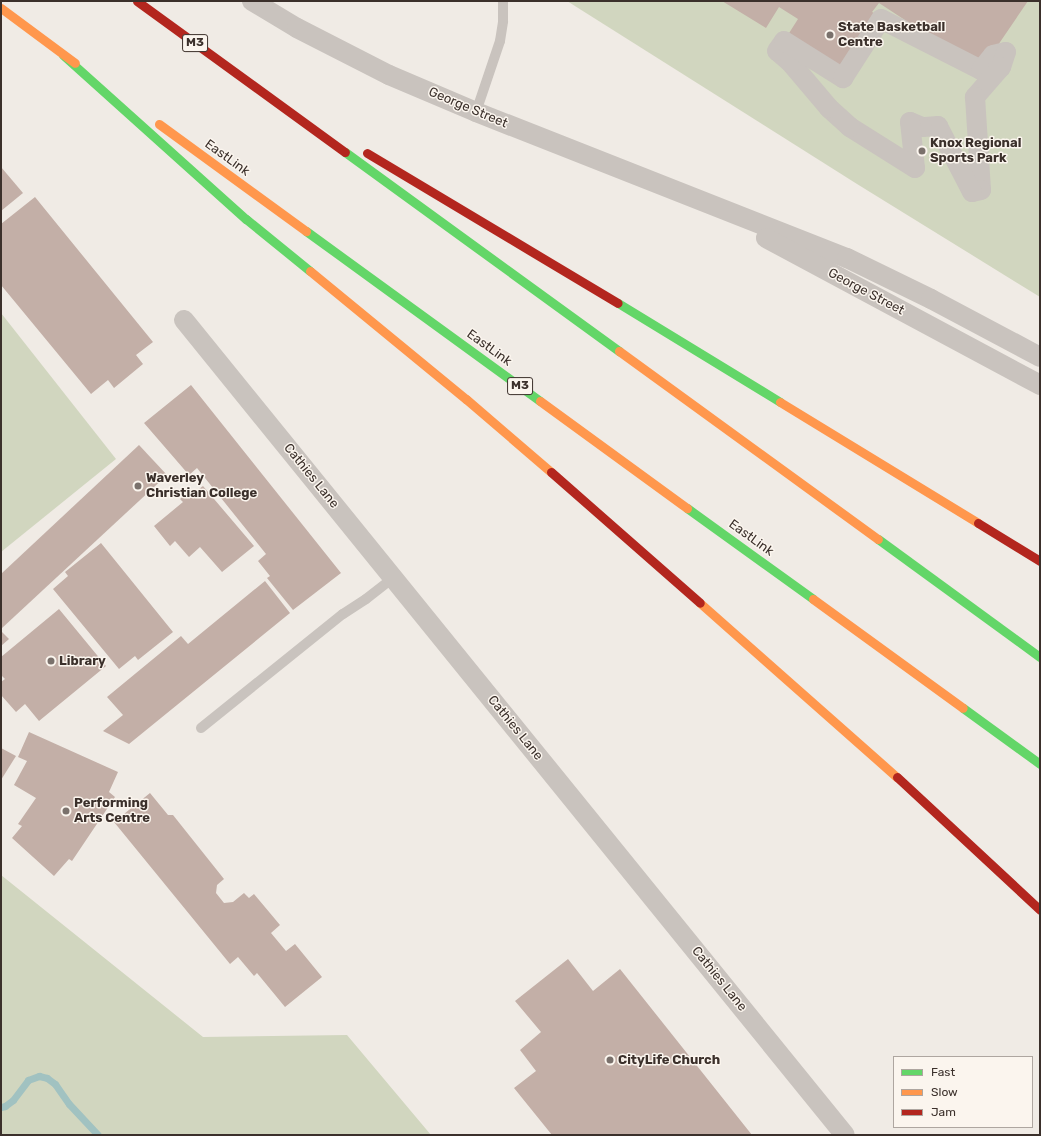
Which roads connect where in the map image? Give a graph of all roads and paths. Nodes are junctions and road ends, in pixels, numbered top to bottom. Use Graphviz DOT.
graph roads {
  1 [pos="137,1"];
  2 [pos="252,1"];
  3 [pos="503,1"];
  4 [pos="1,8"];
  5 [pos="63,54"];
  6 [pos="801,75"];
  7 [pos="253,85"];
  8 [pos="140,110"];
  9 [pos="476,112"];
  10 [pos="153,120"];
  11 [pos="342,137"];
  12 [pos="362,149"];
  13 [pos="692,198"];
  14 [pos="184,320"];
  15 [pos="1040,357"];
  16 [pos="1040,386"];
  17 [pos="1040,561"];
  18 [pos="394,577"];
  19 [pos="1040,657"];
  20 [pos="201,728"];
  21 [pos="1040,764"];
  22 [pos="1040,910"];
  23 [pos="845,1135"];
  1 -- 7 [label="highway, M3"];
  2 -- 9 [label="street, George Street"];
  3 -- 9 [label="lane"];
  4 -- 5 [label="highway"];
  5 -- 8 [label="highway"];
  5 -- 22 [label="highway"];
  6 -- 6 [label="street"];
  7 -- 11 [label="highway"];
  7 -- 19 [label="highway, M3"];
  9 -- 13 [label="street, George Street"];
  10 -- 21 [label="highway, EastLink / M3"];
  12 -- 17 [label="highway"];
  13 -- 15 [label="street, George Street"];
  13 -- 16 [label="street, George Street"];
  14 -- 18 [label="street, Cathies Lane"];
  18 -- 20 [label="lane"];
  18 -- 23 [label="street, Cathies Lane"];
}
